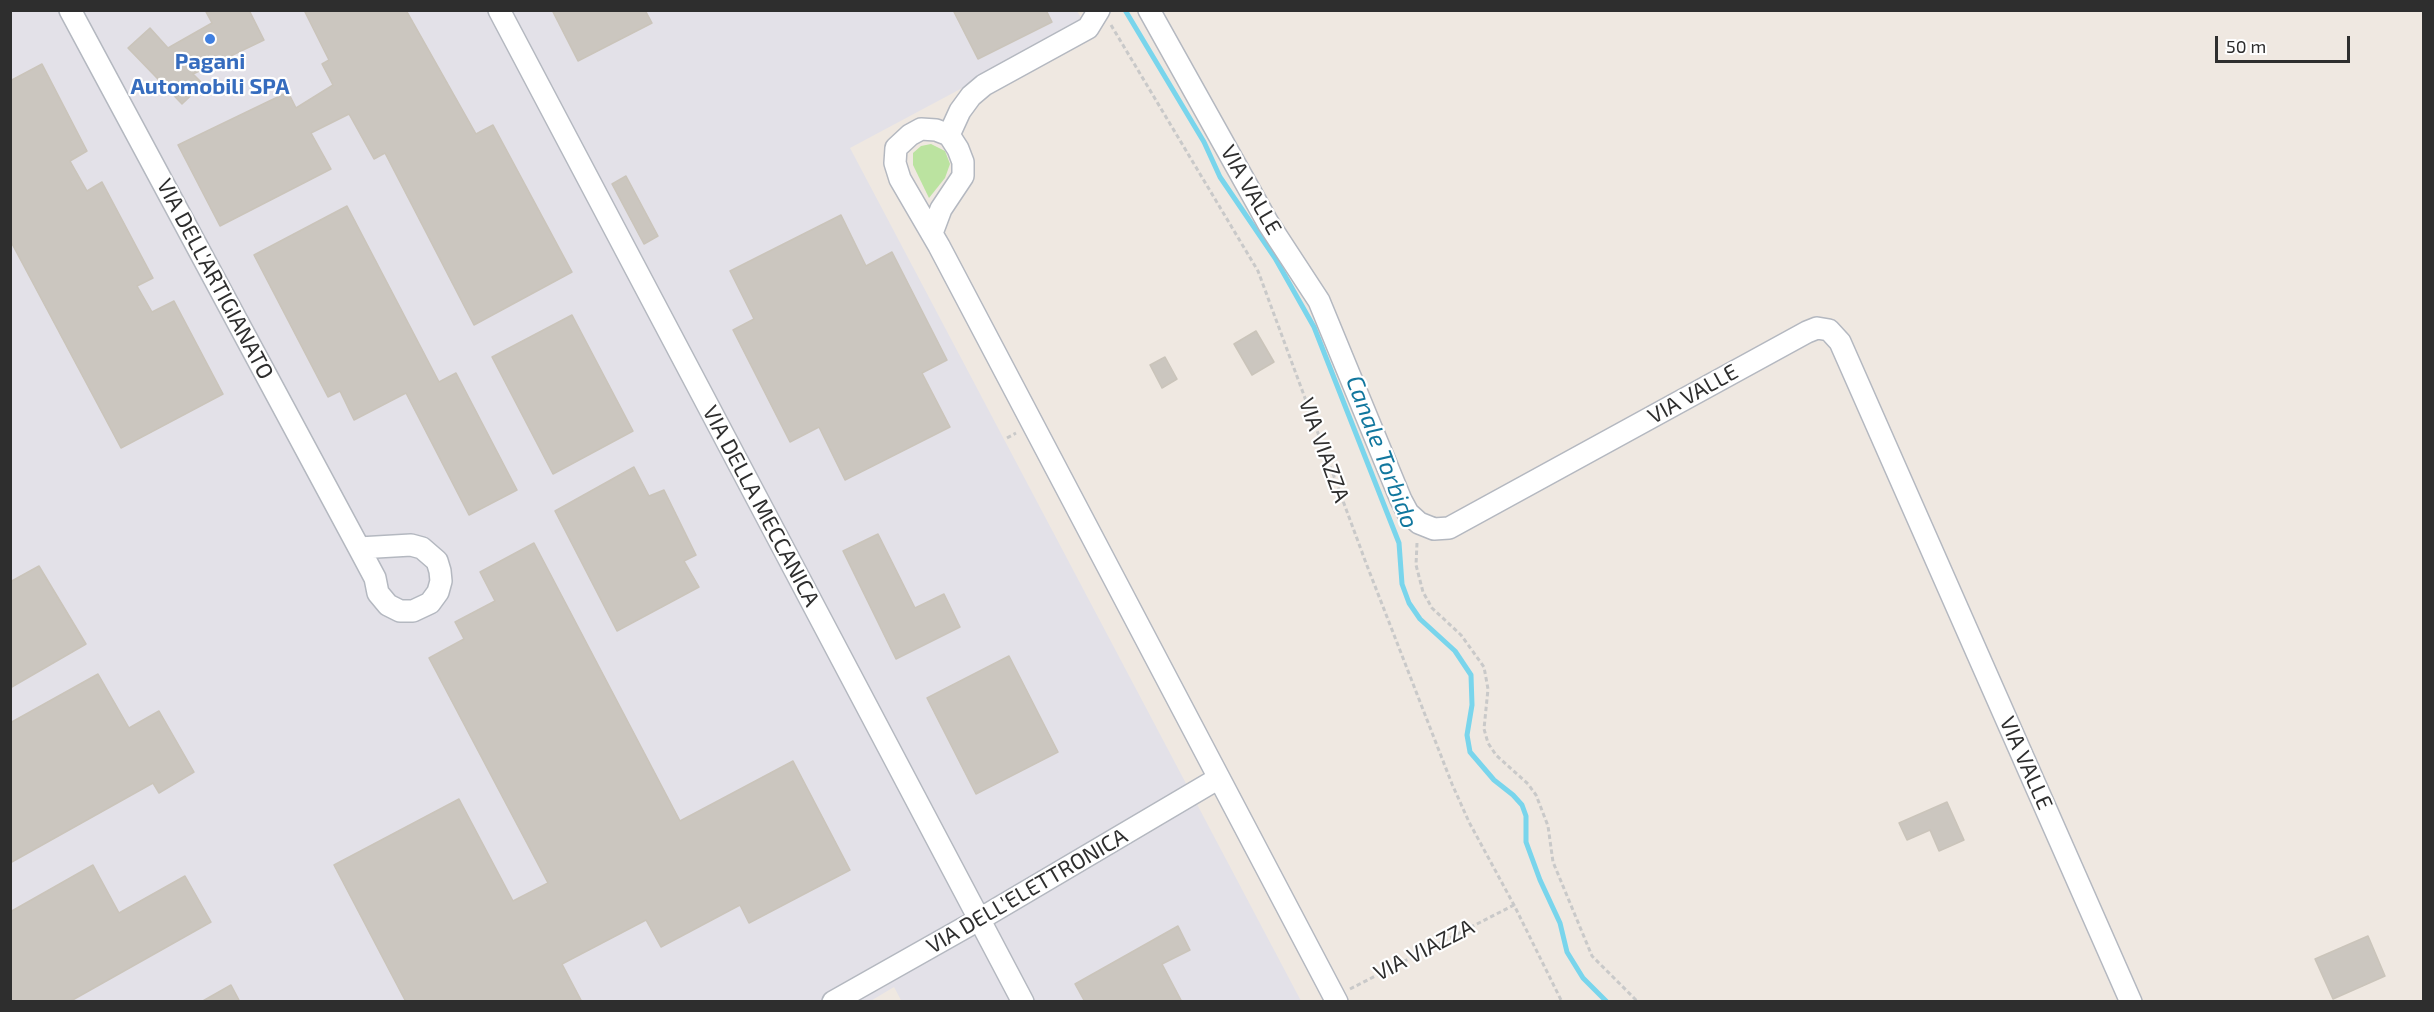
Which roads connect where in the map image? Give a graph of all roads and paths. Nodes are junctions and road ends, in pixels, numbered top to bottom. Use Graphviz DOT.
graph roads {
  1 [pos="70,10"];
  2 [pos="499,10"];
  3 [pos="1149,10"];
  4 [pos="1104,15"];
  5 [pos="949,135"];
  6 [pos="932,233"];
  7 [pos="1434,528"];
  8 [pos="359,548"];
  9 [pos="1220,778"];
  10 [pos="1514,905"];
  11 [pos="980,919"];
  12 [pos="1336,999"];
  13 [pos="833,1002"];
  14 [pos="1023,1002"];
  15 [pos="1562,1002"];
  16 [pos="1638,1002"];
  17 [pos="2131,1002"];
  1 -- 8 [label="street, VIA DELL'ARTIGIANATO"];
  2 -- 11 [label="street, VIA DELLA MECCANICA"];
  3 -- 7 [label="street, VIA VALLE"];
  4 -- 5 [label="street"];
  4 -- 10 [label="path, VIA VIAZZA"];
  5 -- 6 [label="street"];
  5 -- 6 [label="street"];
  6 -- 9 [label="street"];
  7 -- 16 [label="path"];
  7 -- 17 [label="street, VIA VALLE"];
  9 -- 11 [label="street, VIA DELL'ELETTRONICA"];
  9 -- 12 [label="street"];
  10 -- 12 [label="path, VIA VIAZZA"];
  10 -- 15 [label="path, VIA VIAZZA"];
  11 -- 13 [label="street, VIA DELL'ELETTRONICA"];
  11 -- 14 [label="street, VIA DELLA MECCANICA"];
}
